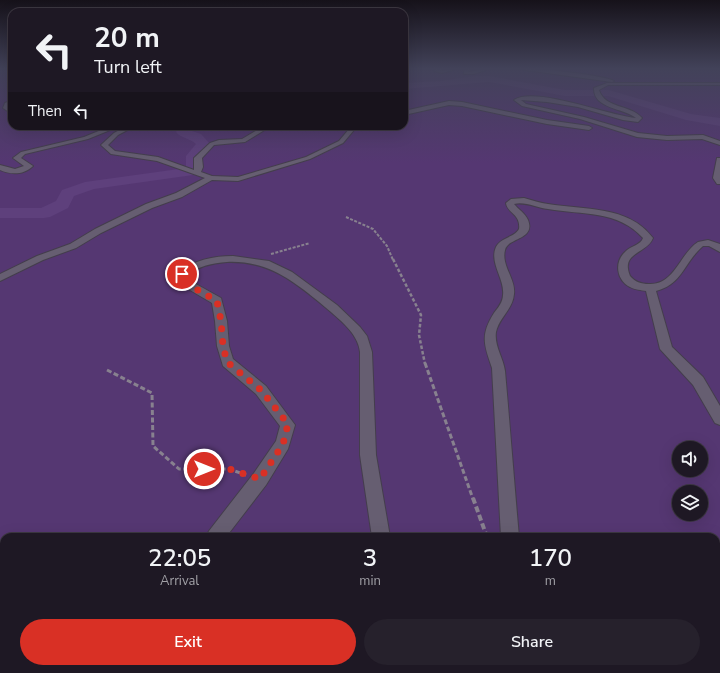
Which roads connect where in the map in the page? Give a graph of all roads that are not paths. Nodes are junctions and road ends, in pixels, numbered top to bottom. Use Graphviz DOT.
graph roads {
  1 [pos="518,100"];
  2 [pos="548,100"];
  3 [pos="602,100"];
  4 [pos="408,112"];
  5 [pos="107,130"];
  6 [pos="124,130"];
  7 [pos="261,130"];
  8 [pos="351,130"];
  9 [pos="637,135"];
  10 [pos="720,143"];
  11 [pos="720,160"];
  12 [pos="0,167"];
  13 [pos="197,172"];
  14 [pos="212,178"];
  15 [pos="720,182"];
  16 [pos="720,249"];
  17 [pos="0,278"];
  18 [pos="650,288"];
  19 [pos="720,419"];
  20 [pos="218,533"];
  21 [pos="380,533"];
  22 [pos="510,533"];
  1 -- 9 [label="street"];
  2 -- 3 [label="street"];
  4 -- 9 [label="street"];
  5 -- 12 [label="street"];
  6 -- 13 [label="street"];
  7 -- 13 [label="street"];
  8 -- 14 [label="street"];
  9 -- 10 [label="street"];
  11 -- 15 [label="street"];
  13 -- 14 [label="street"];
  14 -- 17 [label="street"];
  16 -- 18 [label="street"];
  18 -- 19 [label="street"];
  18 -- 22 [label="street"];
  20 -- 21 [label="street"];
}
